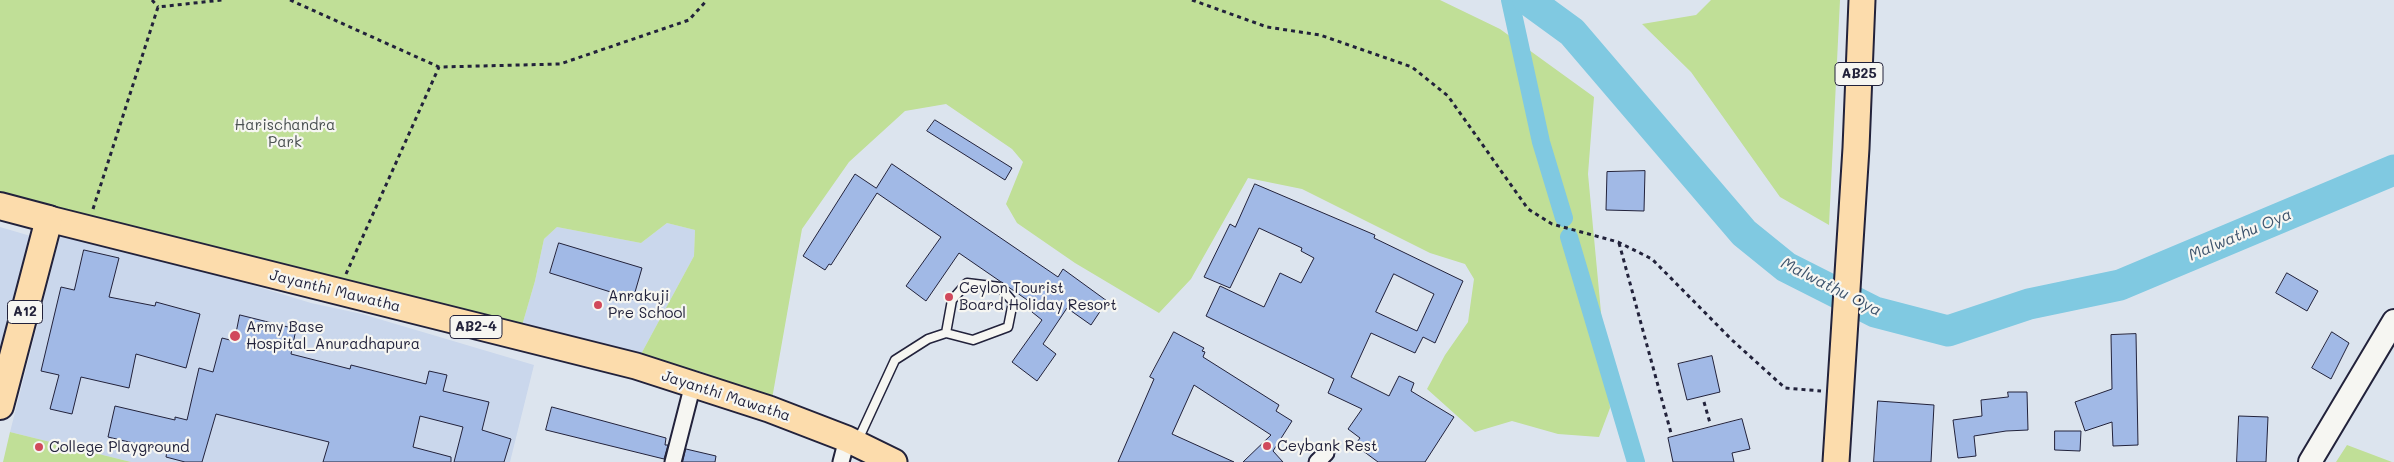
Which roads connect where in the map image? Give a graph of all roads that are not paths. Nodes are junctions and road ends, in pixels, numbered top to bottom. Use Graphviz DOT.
graph roads {
  1 [pos="1862,0"];
  2 [pos="0,206"];
  3 [pos="49,219"];
  4 [pos="2394,321"];
  5 [pos="946,333"];
  6 [pos="693,384"];
  7 [pos="2,390"];
  8 [pos="848,448"];
  9 [pos="672,462"];
  10 [pos="894,462"];
  11 [pos="1836,462"];
  12 [pos="2310,462"];
  1 -- 11 [label="main road, AB25"];
  2 -- 3 [label="highway, Jayanthi Mawatha"];
  3 -- 6 [label="main road, Jayanthi Mawatha / AB2-4"];
  3 -- 7 [label="highway, A12"];
  4 -- 12 [label="main road"];
  5 -- 5 [label="lane"];
  5 -- 8 [label="lane"];
  6 -- 8 [label="main road, Jayanthi Mawatha / AB2-4"];
  6 -- 9 [label="street"];
  8 -- 10 [label="main road, Jayanthi Mawatha / AB2-4"];
}
